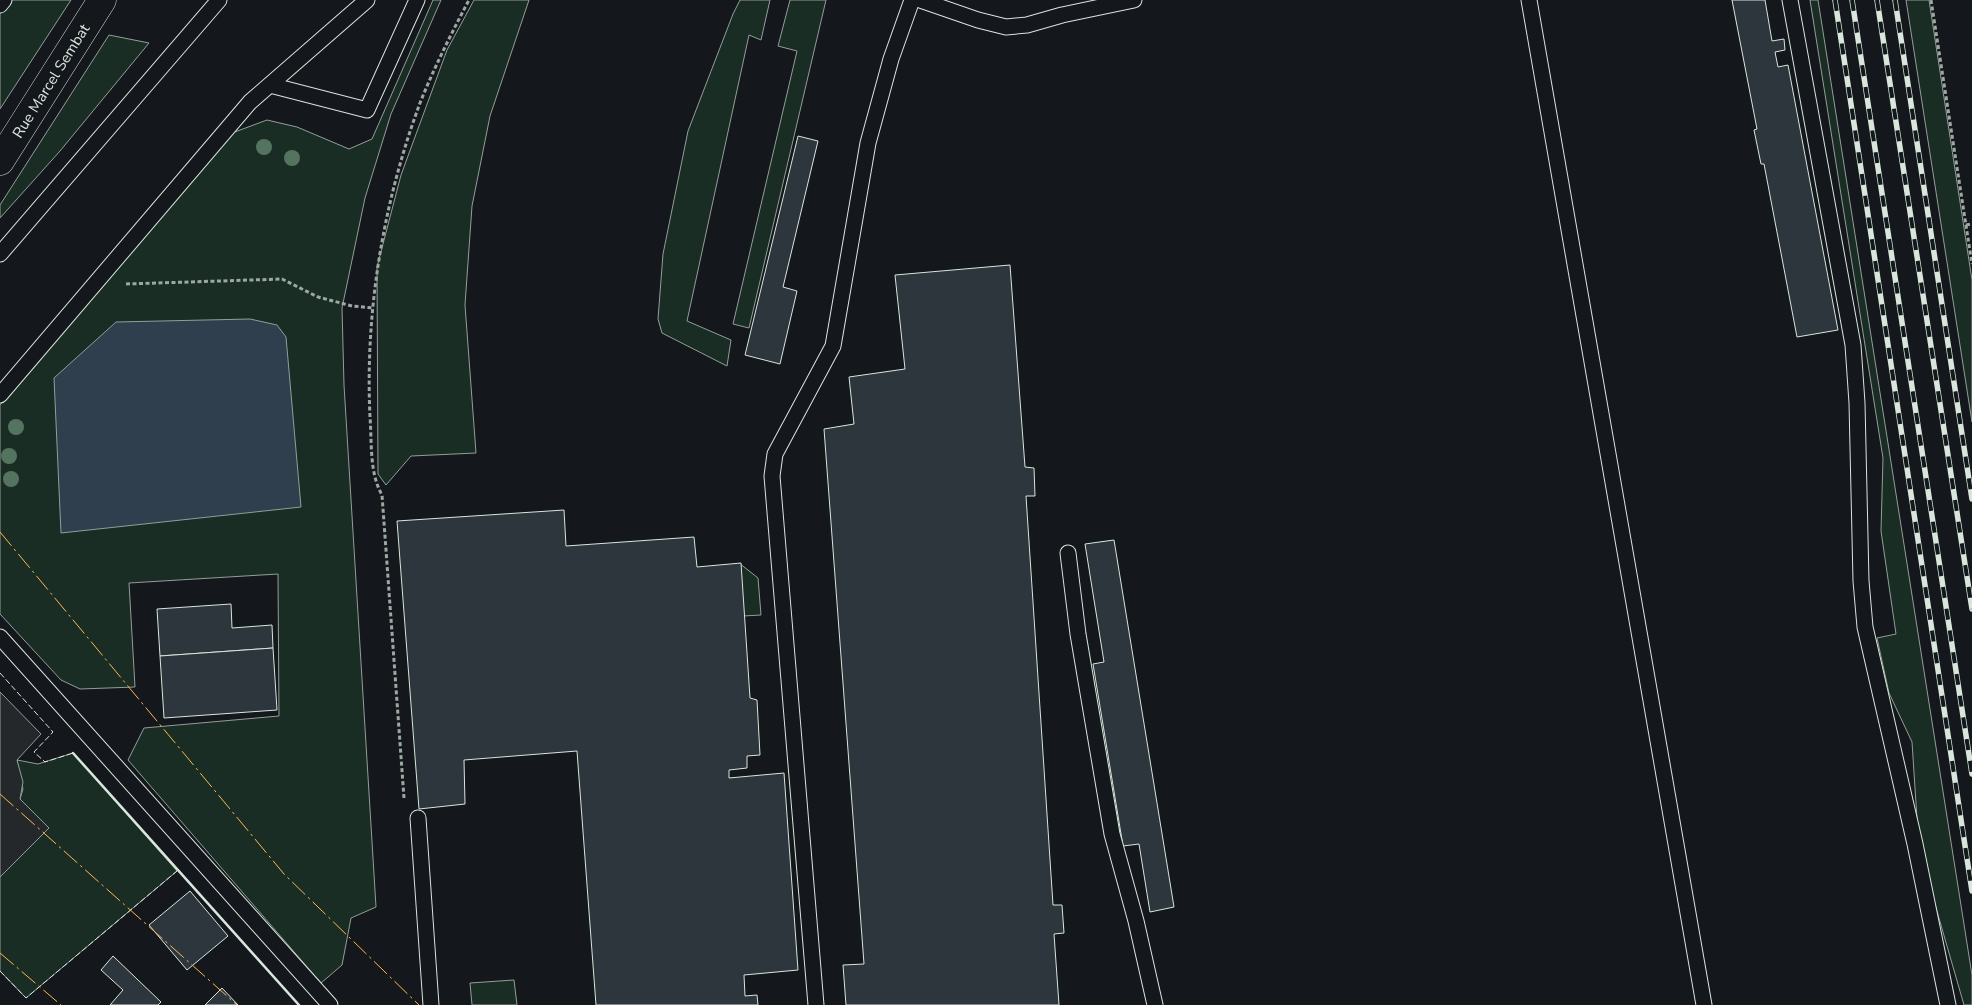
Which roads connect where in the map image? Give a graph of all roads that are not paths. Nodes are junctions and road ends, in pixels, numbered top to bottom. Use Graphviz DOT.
graph roads {
  1 [pos="4,0"];
  2 [pos="102,0"];
  3 [pos="219,0"];
  4 [pos="367,0"];
  5 [pos="417,0"];
  6 [pos="912,0"];
  7 [pos="920,0"];
  8 [pos="1134,0"];
  9 [pos="1529,0"];
  10 [pos="1790,0"];
  11 [pos="0,5"];
  12 [pos="270,85"];
  13 [pos="0,161"];
  14 [pos="0,254"];
  15 [pos="0,394"];
  16 [pos="1068,553"];
  17 [pos="0,637"];
  18 [pos="418,818"];
  19 [pos="330,1005"];
  20 [pos="431,1005"];
  21 [pos="816,1005"];
  22 [pos="1155,1005"];
  23 [pos="1704,1005"];
  24 [pos="1948,1005"];
  1 -- 11 [label="lane"];
  2 -- 13 [label="street, Rue Marcel Sembat"];
  3 -- 14 [label="lane"];
  4 -- 12 [label="lane"];
  5 -- 12 [label="lane"];
  6 -- 21 [label="lane"];
  7 -- 8 [label="lane"];
  9 -- 23 [label="lane"];
  10 -- 24 [label="lane"];
  12 -- 15 [label="lane"];
  16 -- 22 [label="lane"];
  17 -- 19 [label="lane"];
  18 -- 20 [label="lane"];
}
